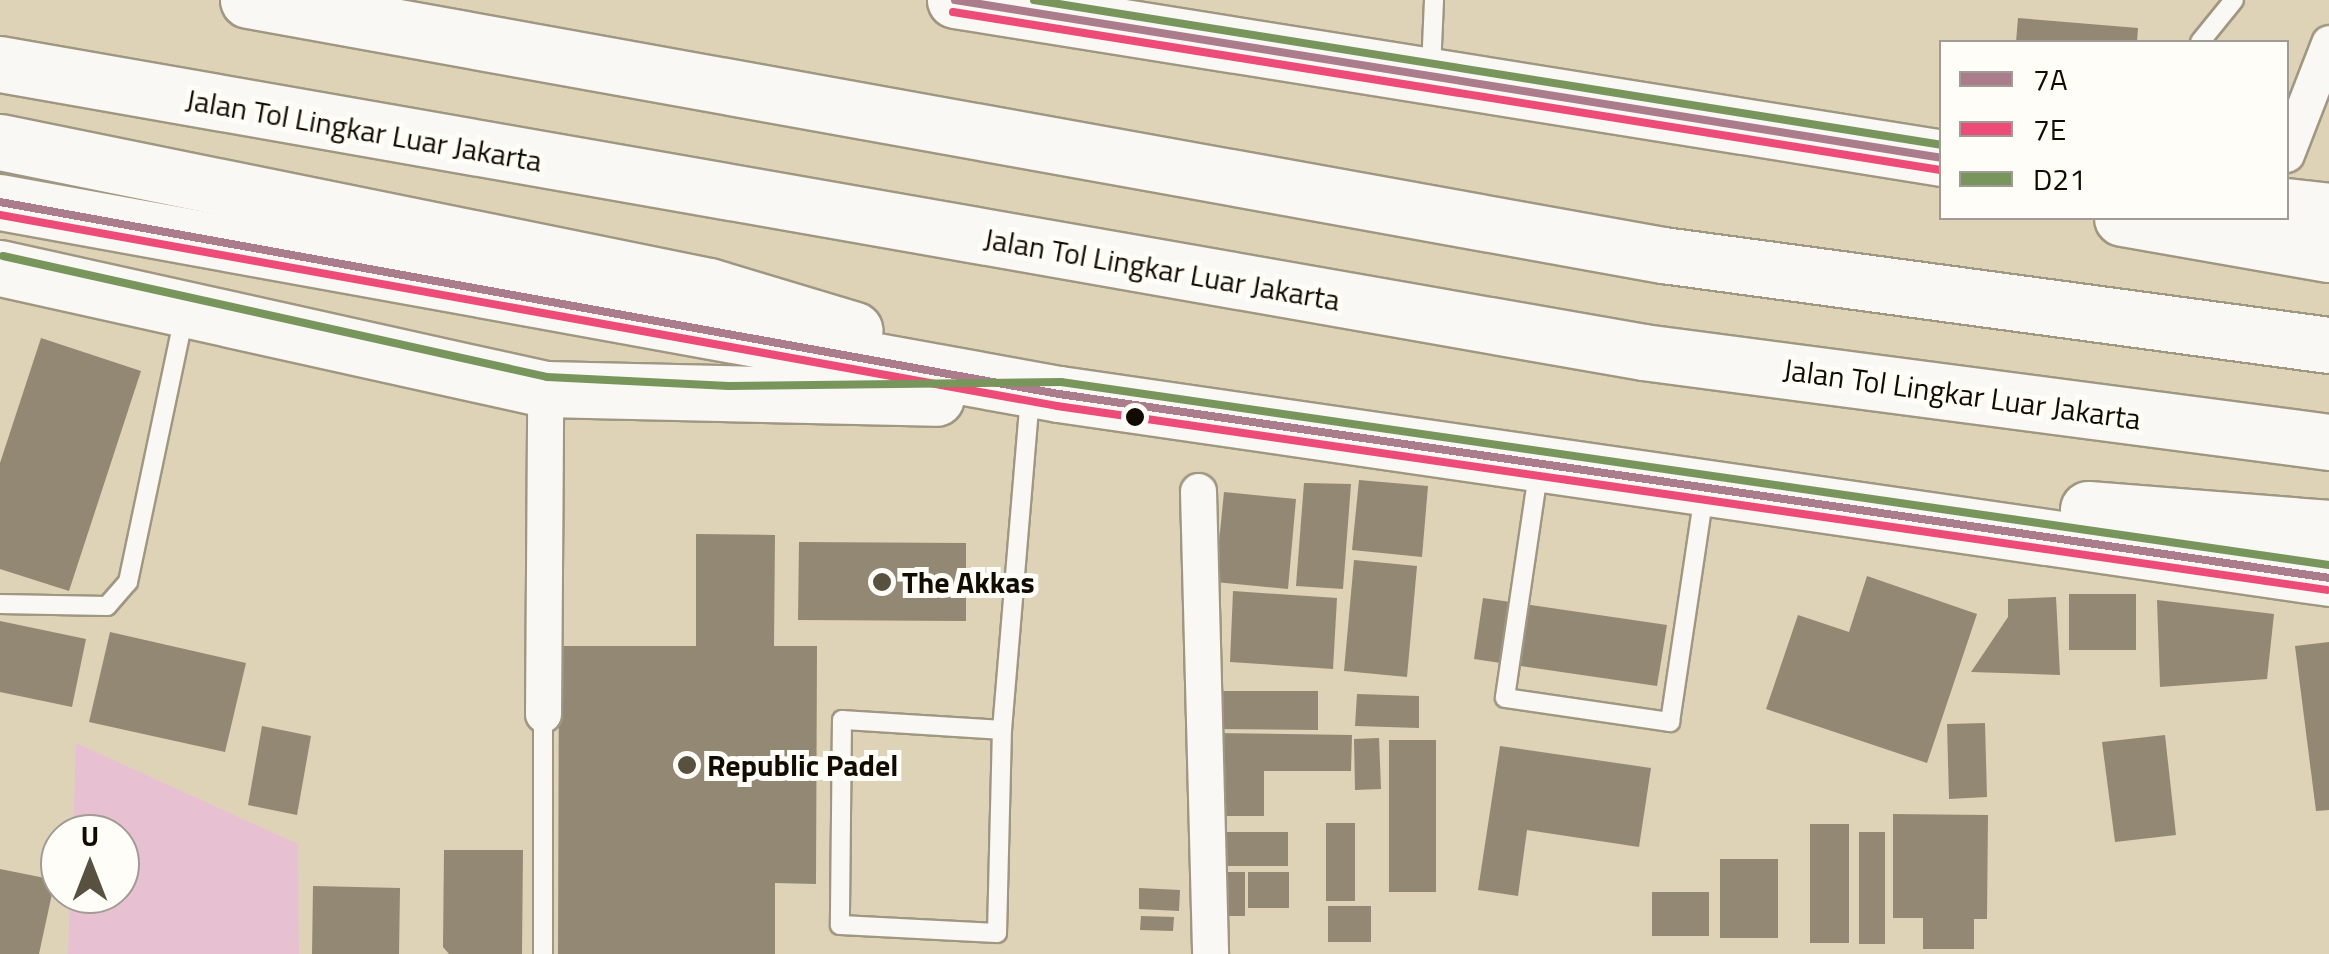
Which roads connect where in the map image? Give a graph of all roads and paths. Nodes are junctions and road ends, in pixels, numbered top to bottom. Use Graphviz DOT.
graph roads {
  1 [pos="248,0"];
  2 [pos="955,0"];
  3 [pos="1434,0"];
  4 [pos="2234,0"];
  5 [pos="1078,10"];
  6 [pos="1143,16"];
  7 [pos="2202,40"];
  8 [pos="2329,43"];
  9 [pos="0,64"];
  10 [pos="1430,78"];
  11 [pos="1779,136"];
  12 [pos="0,142"];
  13 [pos="2289,146"];
  14 [pos="1939,158"];
  15 [pos="1939,177"];
  16 [pos="0,202"];
  17 [pos="2289,206"];
  18 [pos="2329,211"];
  19 [pos="2134,220"];
  20 [pos="2329,254"];
  21 [pos="0,268"];
  22 [pos="185,306"];
  23 [pos="2329,345"];
  24 [pos="545,389"];
  25 [pos="1044,396"];
  26 [pos="2329,442"];
  27 [pos="1539,462"];
  28 [pos="1726,488"];
  29 [pos="1198,491"];
  30 [pos="2329,528"];
  31 [pos="2329,578"];
  32 [pos="0,604"];
  33 [pos="543,714"];
  34 [pos="1002,730"];
  35 [pos="543,954"];
  36 [pos="1210,954"];
  1 -- 23 [label="highway"];
  2 -- 5 [label="highway"];
  3 -- 10 [label="lane"];
  4 -- 7 [label="lane"];
  5 -- 6 [label="highway"];
  6 -- 10 [label="highway"];
  8 -- 13 [label="street"];
  9 -- 26 [label="highway, Jalan Tol Lingkar Luar Jakarta"];
  10 -- 11 [label="highway"];
  11 -- 14 [label="highway"];
  11 -- 15 [label="highway"];
  12 -- 25 [label="highway"];
  16 -- 25 [label="highway"];
  17 -- 18 [label="highway"];
  19 -- 20 [label="highway"];
  21 -- 22 [label="highway"];
  22 -- 24 [label="highway"];
  22 -- 32 [label="lane"];
  24 -- 25 [label="highway"];
  24 -- 33 [label="street"];
  25 -- 27 [label="highway"];
  25 -- 34 [label="lane"];
  27 -- 28 [label="highway"];
  27 -- 28 [label="lane"];
  28 -- 30 [label="highway"];
  28 -- 31 [label="highway"];
  29 -- 36 [label="street"];
  33 -- 35 [label="lane"];
  34 -- 34 [label="lane"];
}
